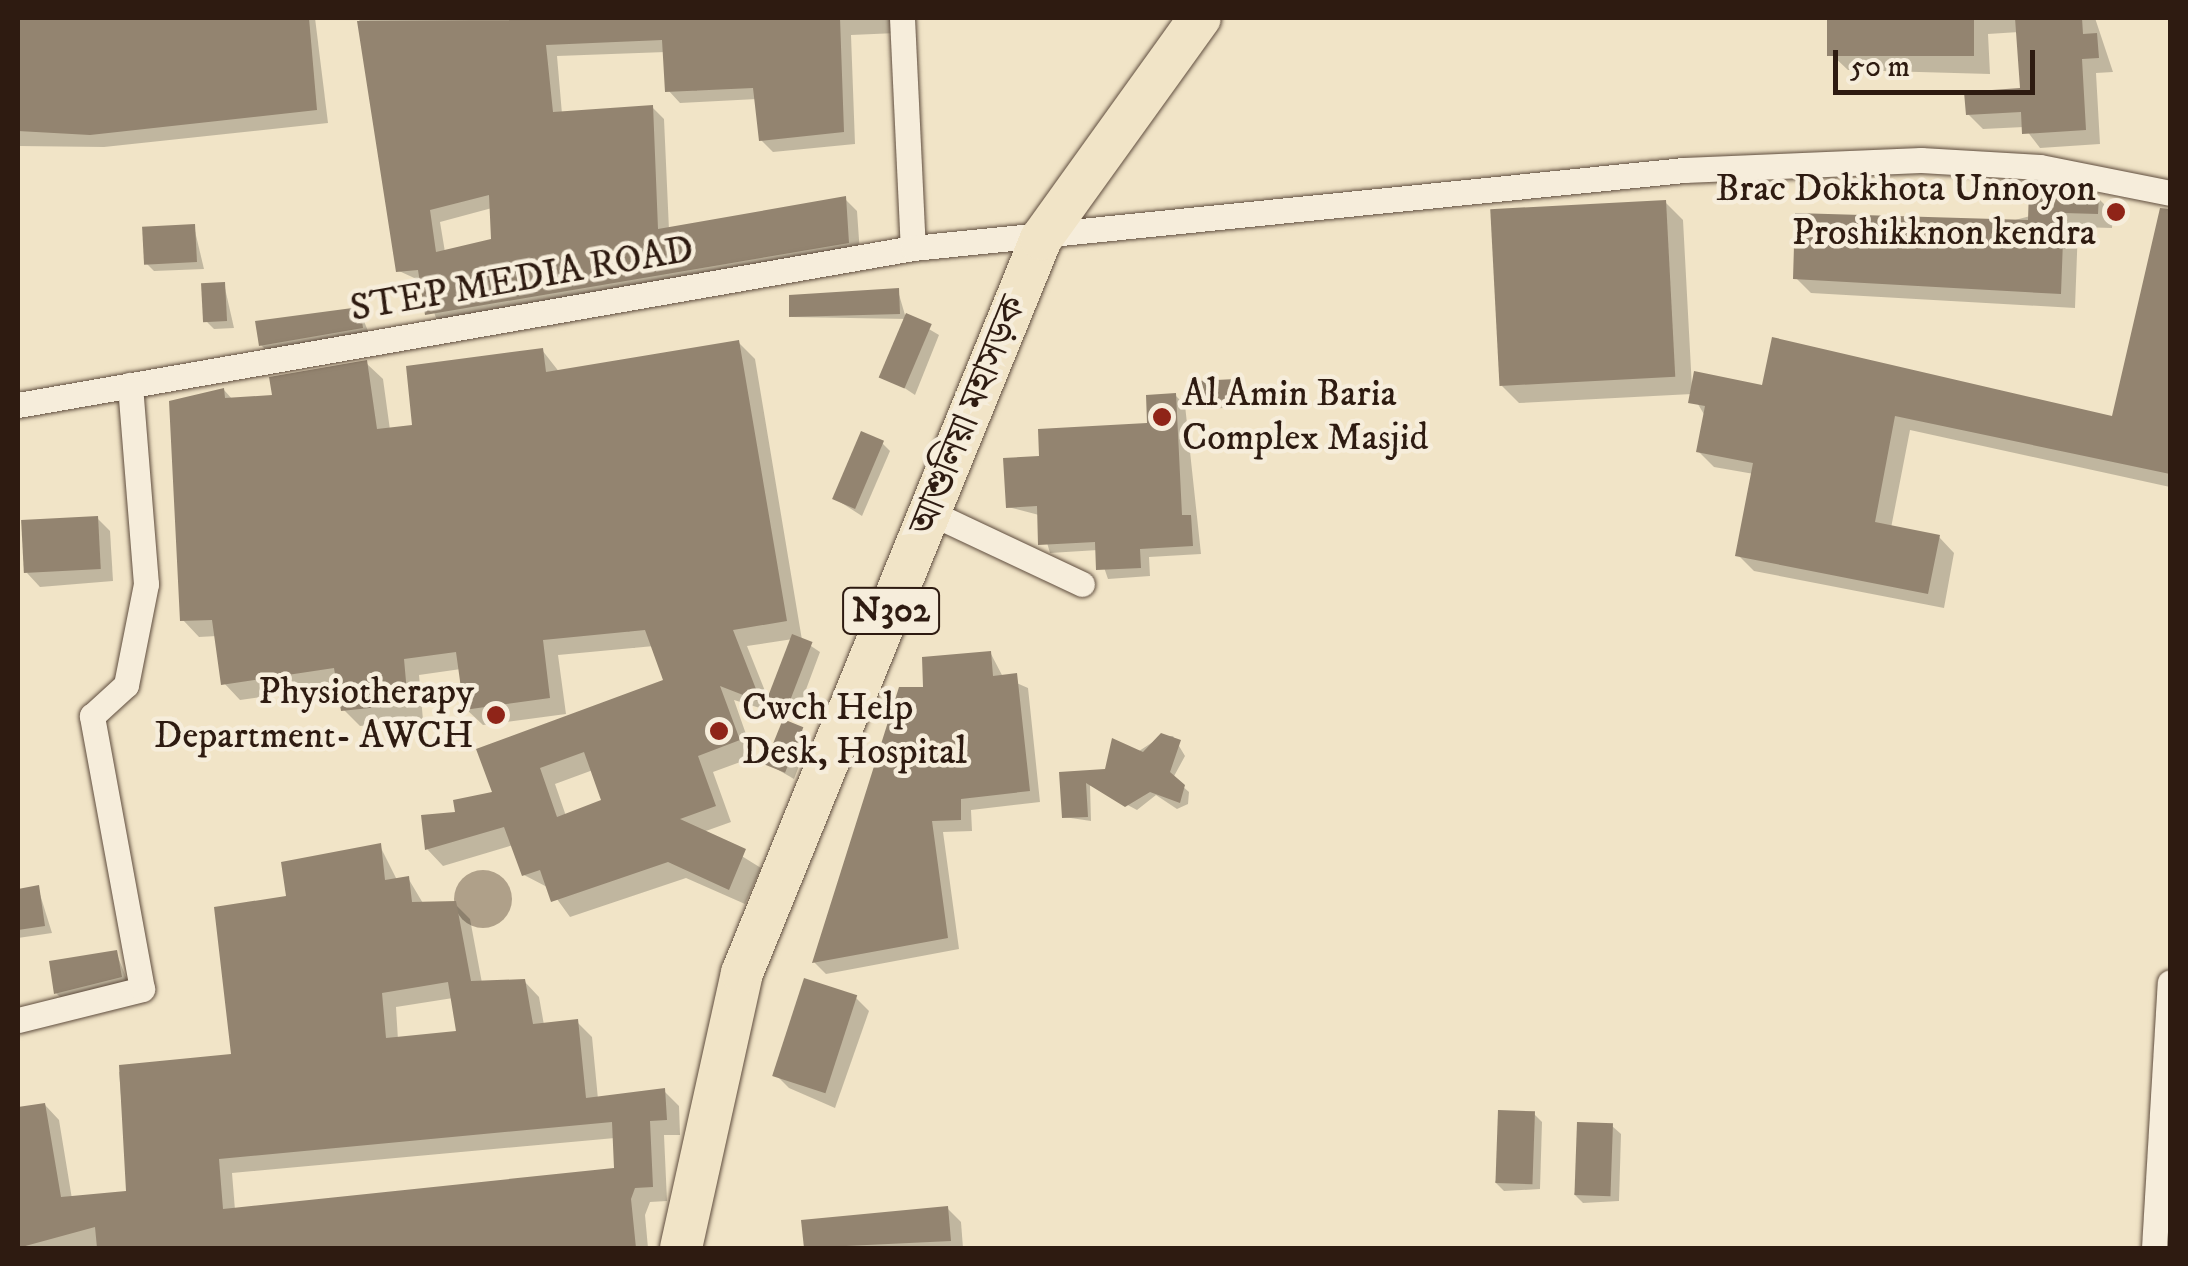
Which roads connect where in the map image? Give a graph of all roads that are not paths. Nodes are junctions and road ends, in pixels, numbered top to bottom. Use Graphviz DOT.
graph roads {
  1 [pos="902,18"];
  2 [pos="1200,18"];
  3 [pos="2170,193"];
  4 [pos="1041,239"];
  5 [pos="913,248"];
  6 [pos="130,385"];
  7 [pos="18,404"];
  8 [pos="929,512"];
  9 [pos="1082,584"];
  10 [pos="2170,982"];
  11 [pos="18,1020"];
  12 [pos="680,1248"];
  13 [pos="2154,1248"];
  1 -- 5 [label="street"];
  2 -- 4 [label="highway, আশুলিয়া মহাসড়ক / N302"];
  3 -- 4 [label="street, STEP MEDIA ROAD"];
  4 -- 5 [label="street, STEP MEDIA ROAD"];
  4 -- 8 [label="highway, আশুলিয়া মহাসড়ক / N302"];
  5 -- 6 [label="street, STEP MEDIA ROAD"];
  6 -- 7 [label="street, STEP MEDIA ROAD"];
  6 -- 11 [label="street"];
  8 -- 9 [label="street"];
  8 -- 12 [label="highway, আশুলিয়া মহাসড়ক / N302"];
  10 -- 13 [label="street"];
}
